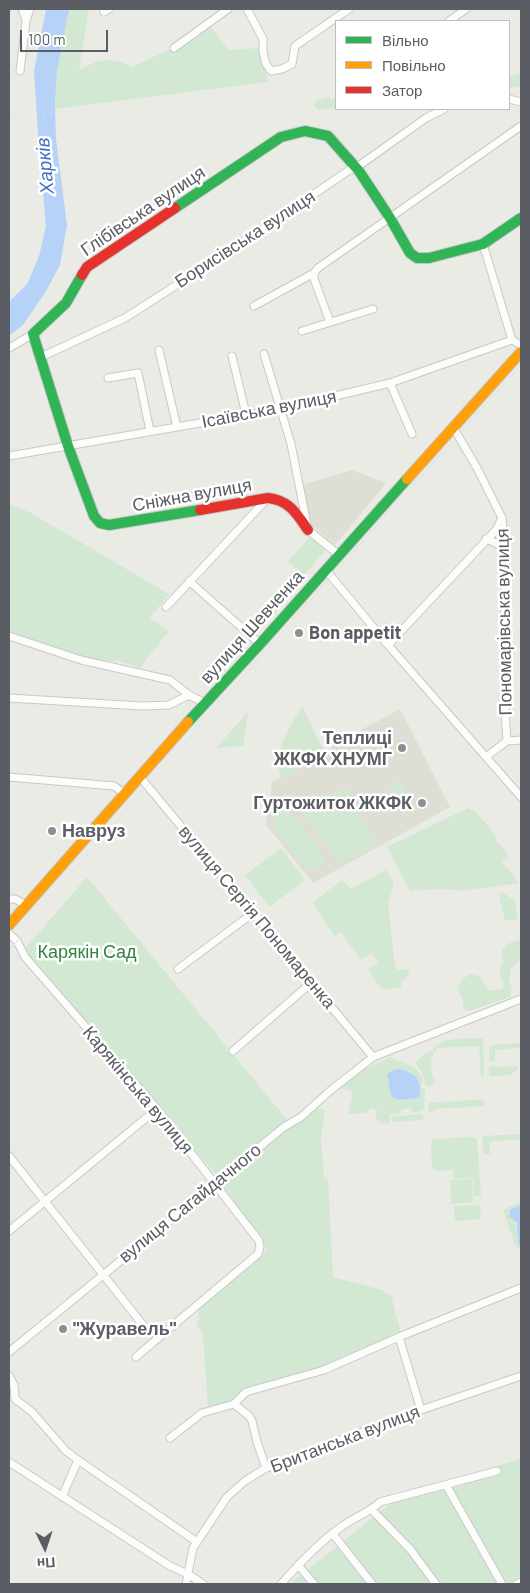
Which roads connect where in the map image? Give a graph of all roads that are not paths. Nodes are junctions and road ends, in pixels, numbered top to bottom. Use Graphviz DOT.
graph roads {
  1 [pos="22,9"];
  2 [pos="30,9"];
  3 [pos="228,9"];
  4 [pos="247,9"];
  5 [pos="349,9"];
  6 [pos="466,9"];
  7 [pos="450,20"];
  8 [pos="26,21"];
  9 [pos="174,48"];
  10 [pos="20,71"];
  11 [pos="442,110"];
  12 [pos="521,126"];
  13 [pos="354,168"];
  14 [pos="390,218"];
  15 [pos="521,218"];
  16 [pos="483,244"];
  17 [pos="314,273"];
  18 [pos="254,306"];
  19 [pos="373,309"];
  20 [pos="330,322"];
  21 [pos="302,331"];
  22 [pos="33,334"];
  23 [pos="512,340"];
  24 [pos="521,345"];
  25 [pos="9,348"];
  26 [pos="159,350"];
  27 [pos="521,352"];
  28 [pos="264,354"];
  29 [pos="232,356"];
  30 [pos="39,358"];
  31 [pos="108,378"];
  32 [pos="390,382"];
  33 [pos="281,409"];
  34 [pos="246,414"];
  35 [pos="177,426"];
  36 [pos="452,427"];
  37 [pos="150,432"];
  38 [pos="412,434"];
  39 [pos="68,446"];
  40 [pos="9,456"];
  41 [pos="300,495"];
  42 [pos="268,498"];
  43 [pos="253,500"];
  44 [pos="289,503"];
  45 [pos="256,511"];
  46 [pos="502,518"];
  47 [pos="308,530"];
  48 [pos="486,539"];
  49 [pos="505,550"];
  50 [pos="339,555"];
  51 [pos="325,569"];
  52 [pos="189,581"];
  53 [pos="166,607"];
  54 [pos="9,636"];
  55 [pos="260,644"];
  56 [pos="388,645"];
  57 [pos="189,695"];
  58 [pos="9,698"];
  59 [pos="205,703"];
  60 [pos="521,740"];
  61 [pos="506,741"];
  62 [pos="486,756"];
  63 [pos="9,777"];
  64 [pos="140,777"];
  65 [pos="125,794"];
  66 [pos="521,796"];
  67 [pos="9,899"];
  68 [pos="26,905"];
  69 [pos="253,913"];
  70 [pos="9,925"];
  71 [pos="9,934"];
  72 [pos="178,969"];
  73 [pos="311,983"];
  74 [pos="521,999"];
  75 [pos="233,1052"];
  76 [pos="374,1057"];
  77 [pos="157,1110"];
  78 [pos="9,1156"];
  79 [pos="216,1183"];
  80 [pos="45,1200"];
  81 [pos="9,1231"];
  82 [pos="104,1275"];
  83 [pos="521,1288"];
  84 [pos="163,1334"];
  85 [pos="399,1337"];
  86 [pos="9,1352"];
  87 [pos="136,1356"];
  88 [pos="9,1376"];
  89 [pos="521,1376"];
  90 [pos="234,1404"];
  91 [pos="420,1410"];
  92 [pos="170,1438"];
  93 [pos="78,1460"];
  94 [pos="9,1462"];
  95 [pos="266,1468"];
  96 [pos="497,1471"];
  97 [pos="446,1485"];
  98 [pos="62,1497"];
  99 [pos="372,1510"];
  100 [pos="333,1534"];
  101 [pos="197,1542"];
  102 [pos="298,1565"];
  103 [pos="188,1574"];
  104 [pos="521,1582"];
  105 [pos="186,1584"];
  106 [pos="204,1584"];
  107 [pos="281,1584"];
  108 [pos="314,1584"];
  109 [pos="372,1584"];
  110 [pos="436,1584"];
  111 [pos="502,1584"];
  112 [pos="517,1584"];
  1 -- 8 [label="street"];
  2 -- 8 [label="street"];
  3 -- 9 [label="street"];
  4 -- 5 [label="street"];
  6 -- 7 [label="street"];
  8 -- 10 [label="street"];
  11 -- 13 [label="street, Борисівська вулиця"];
  12 -- 14 [label="street"];
  13 -- 14 [label="street"];
  13 -- 22 [label="street, Глібівська вулиця"];
  13 -- 30 [label="street, Борисівська вулиця"];
  14 -- 16 [label="street"];
  14 -- 17 [label="street"];
  15 -- 16 [label="street"];
  16 -- 23 [label="street"];
  17 -- 18 [label="street"];
  17 -- 20 [label="street"];
  19 -- 20 [label="street"];
  20 -- 21 [label="street"];
  22 -- 25 [label="street"];
  22 -- 30 [label="street"];
  23 -- 24 [label="street"];
  23 -- 32 [label="street, Ісаївська вулиця"];
  26 -- 35 [label="street"];
  27 -- 36 [label="street, вулиця Шевченка"];
  28 -- 33 [label="street"];
  29 -- 34 [label="street"];
  30 -- 39 [label="street"];
  31 -- 37 [label="street"];
  32 -- 33 [label="street, Ісаївська вулиця"];
  32 -- 38 [label="street"];
  33 -- 34 [label="street, Ісаївська вулиця"];
  33 -- 41 [label="street"];
  34 -- 35 [label="street, Ісаївська вулиця"];
  35 -- 37 [label="street, Ісаївська вулиця"];
  36 -- 46 [label="street, Пономарівська вулиця"];
  36 -- 50 [label="street, вулиця Шевченка"];
  37 -- 39 [label="street, Ісаївська вулиця"];
  39 -- 40 [label="street, Ісаївська вулиця"];
  39 -- 43 [label="street, Сніжна вулиця"];
  41 -- 44 [label="street"];
  41 -- 47 [label="street"];
  42 -- 43 [label="street, Сніжна вулиця"];
  42 -- 44 [label="street, Сніжна вулиця"];
  42 -- 45 [label="street"];
  43 -- 45 [label="street"];
  44 -- 47 [label="street"];
  45 -- 52 [label="street"];
  46 -- 48 [label="street"];
  46 -- 49 [label="street, Пономарівська вулиця"];
  47 -- 50 [label="street"];
  48 -- 49 [label="street"];
  48 -- 56 [label="street"];
  49 -- 61 [label="street, Пономарівська вулиця"];
  50 -- 51 [label="street, вулиця Шевченка"];
  51 -- 55 [label="street, вулиця Шевченка"];
  51 -- 56 [label="street"];
  52 -- 53 [label="street"];
  52 -- 55 [label="street"];
  54 -- 57 [label="street"];
  55 -- 59 [label="street, вулиця Шевченка"];
  56 -- 62 [label="street"];
  57 -- 58 [label="street"];
  57 -- 59 [label="street"];
  59 -- 64 [label="street, вулиця Шевченка"];
  60 -- 61 [label="street"];
  61 -- 62 [label="street"];
  62 -- 66 [label="street"];
  63 -- 65 [label="street"];
  64 -- 65 [label="street, вулиця Шевченка"];
  64 -- 69 [label="street, вулиця Сергія Пономаренка"];
  65 -- 68 [label="street, вулиця Шевченка"];
  67 -- 68 [label="street"];
  68 -- 70 [label="street, вулиця Шевченка"];
  69 -- 72 [label="street"];
  69 -- 73 [label="street, вулиця Сергія Пономаренка"];
  71 -- 77 [label="street, Карякінська вулиця"];
  73 -- 75 [label="street"];
  73 -- 76 [label="street, вулиця Сергія Пономаренка"];
  74 -- 76 [label="street, вулиця Сагайдачного"];
  76 -- 79 [label="street, вулиця Сагайдачного"];
  77 -- 79 [label="street, Карякінська вулиця"];
  77 -- 80 [label="street"];
  78 -- 80 [label="street"];
  79 -- 82 [label="street, вулиця Сагайдачного"];
  79 -- 84 [label="street, Карякінська вулиця"];
  80 -- 81 [label="street"];
  80 -- 82 [label="street"];
  82 -- 84 [label="street"];
  82 -- 86 [label="street, вулиця Сагайдачного"];
  83 -- 85 [label="street"];
  84 -- 87 [label="street"];
  85 -- 90 [label="street"];
  85 -- 91 [label="street"];
  88 -- 93 [label="street"];
  89 -- 91 [label="street, Британська вулиця"];
  90 -- 92 [label="street"];
  90 -- 95 [label="street"];
  91 -- 95 [label="street, Британська вулиця"];
  93 -- 98 [label="street"];
  93 -- 101 [label="street"];
  94 -- 98 [label="street"];
  95 -- 101 [label="street, Британська вулиця"];
  96 -- 97 [label="street"];
  97 -- 99 [label="street"];
  97 -- 111 [label="street"];
  98 -- 103 [label="street"];
  99 -- 100 [label="street"];
  99 -- 110 [label="street"];
  100 -- 102 [label="street"];
  100 -- 109 [label="street"];
  101 -- 103 [label="street, Британська вулиця"];
  102 -- 107 [label="street"];
  102 -- 108 [label="street"];
  103 -- 105 [label="street, Британська вулиця"];
  103 -- 106 [label="street"];
  104 -- 112 [label="street"];
}
